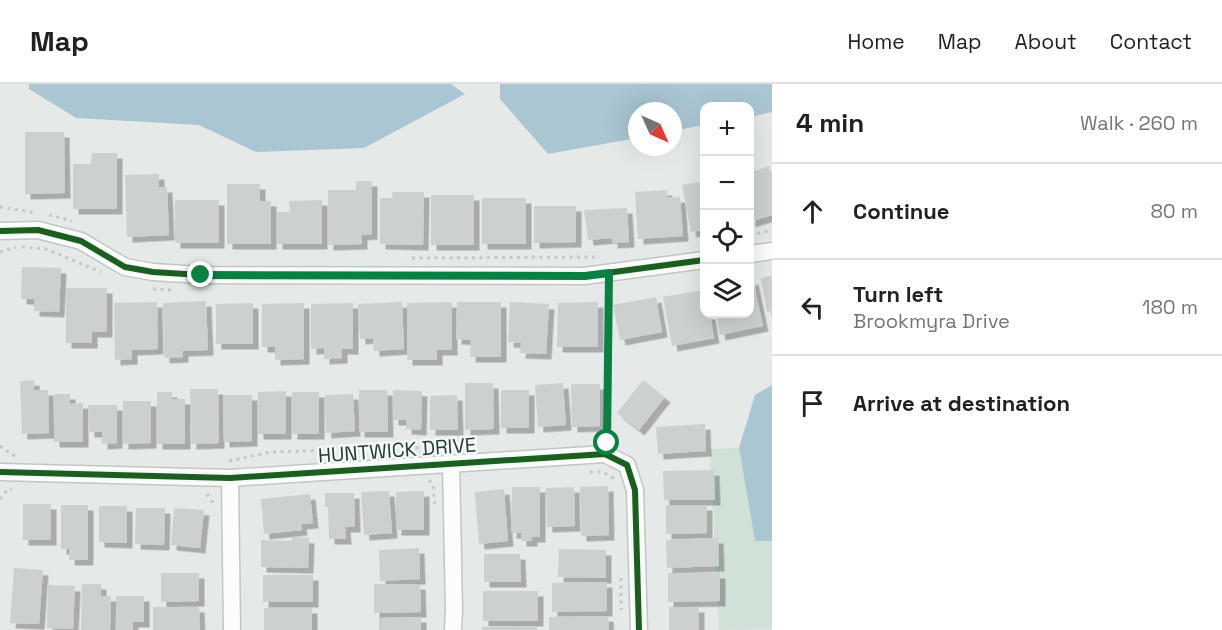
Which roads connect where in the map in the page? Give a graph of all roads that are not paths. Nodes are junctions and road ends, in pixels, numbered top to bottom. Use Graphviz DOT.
graph roads {
  1 [pos="0,231"];
  2 [pos="772,252"];
  3 [pos="754,254"];
  4 [pos="700,261"];
  5 [pos="451,455"];
  6 [pos="227,470"];
  7 [pos="0,472"];
  8 [pos="232,630"];
  9 [pos="453,630"];
  10 [pos="639,630"];
  1 -- 4 [label="street"];
  2 -- 3 [label="street"];
  5 -- 6 [label="street, HUNTWICK DRIVE"];
  5 -- 9 [label="street"];
  5 -- 10 [label="street, HUNTWICK DRIVE"];
  6 -- 7 [label="street, HUNTWICK DRIVE"];
  6 -- 8 [label="street"];
}
